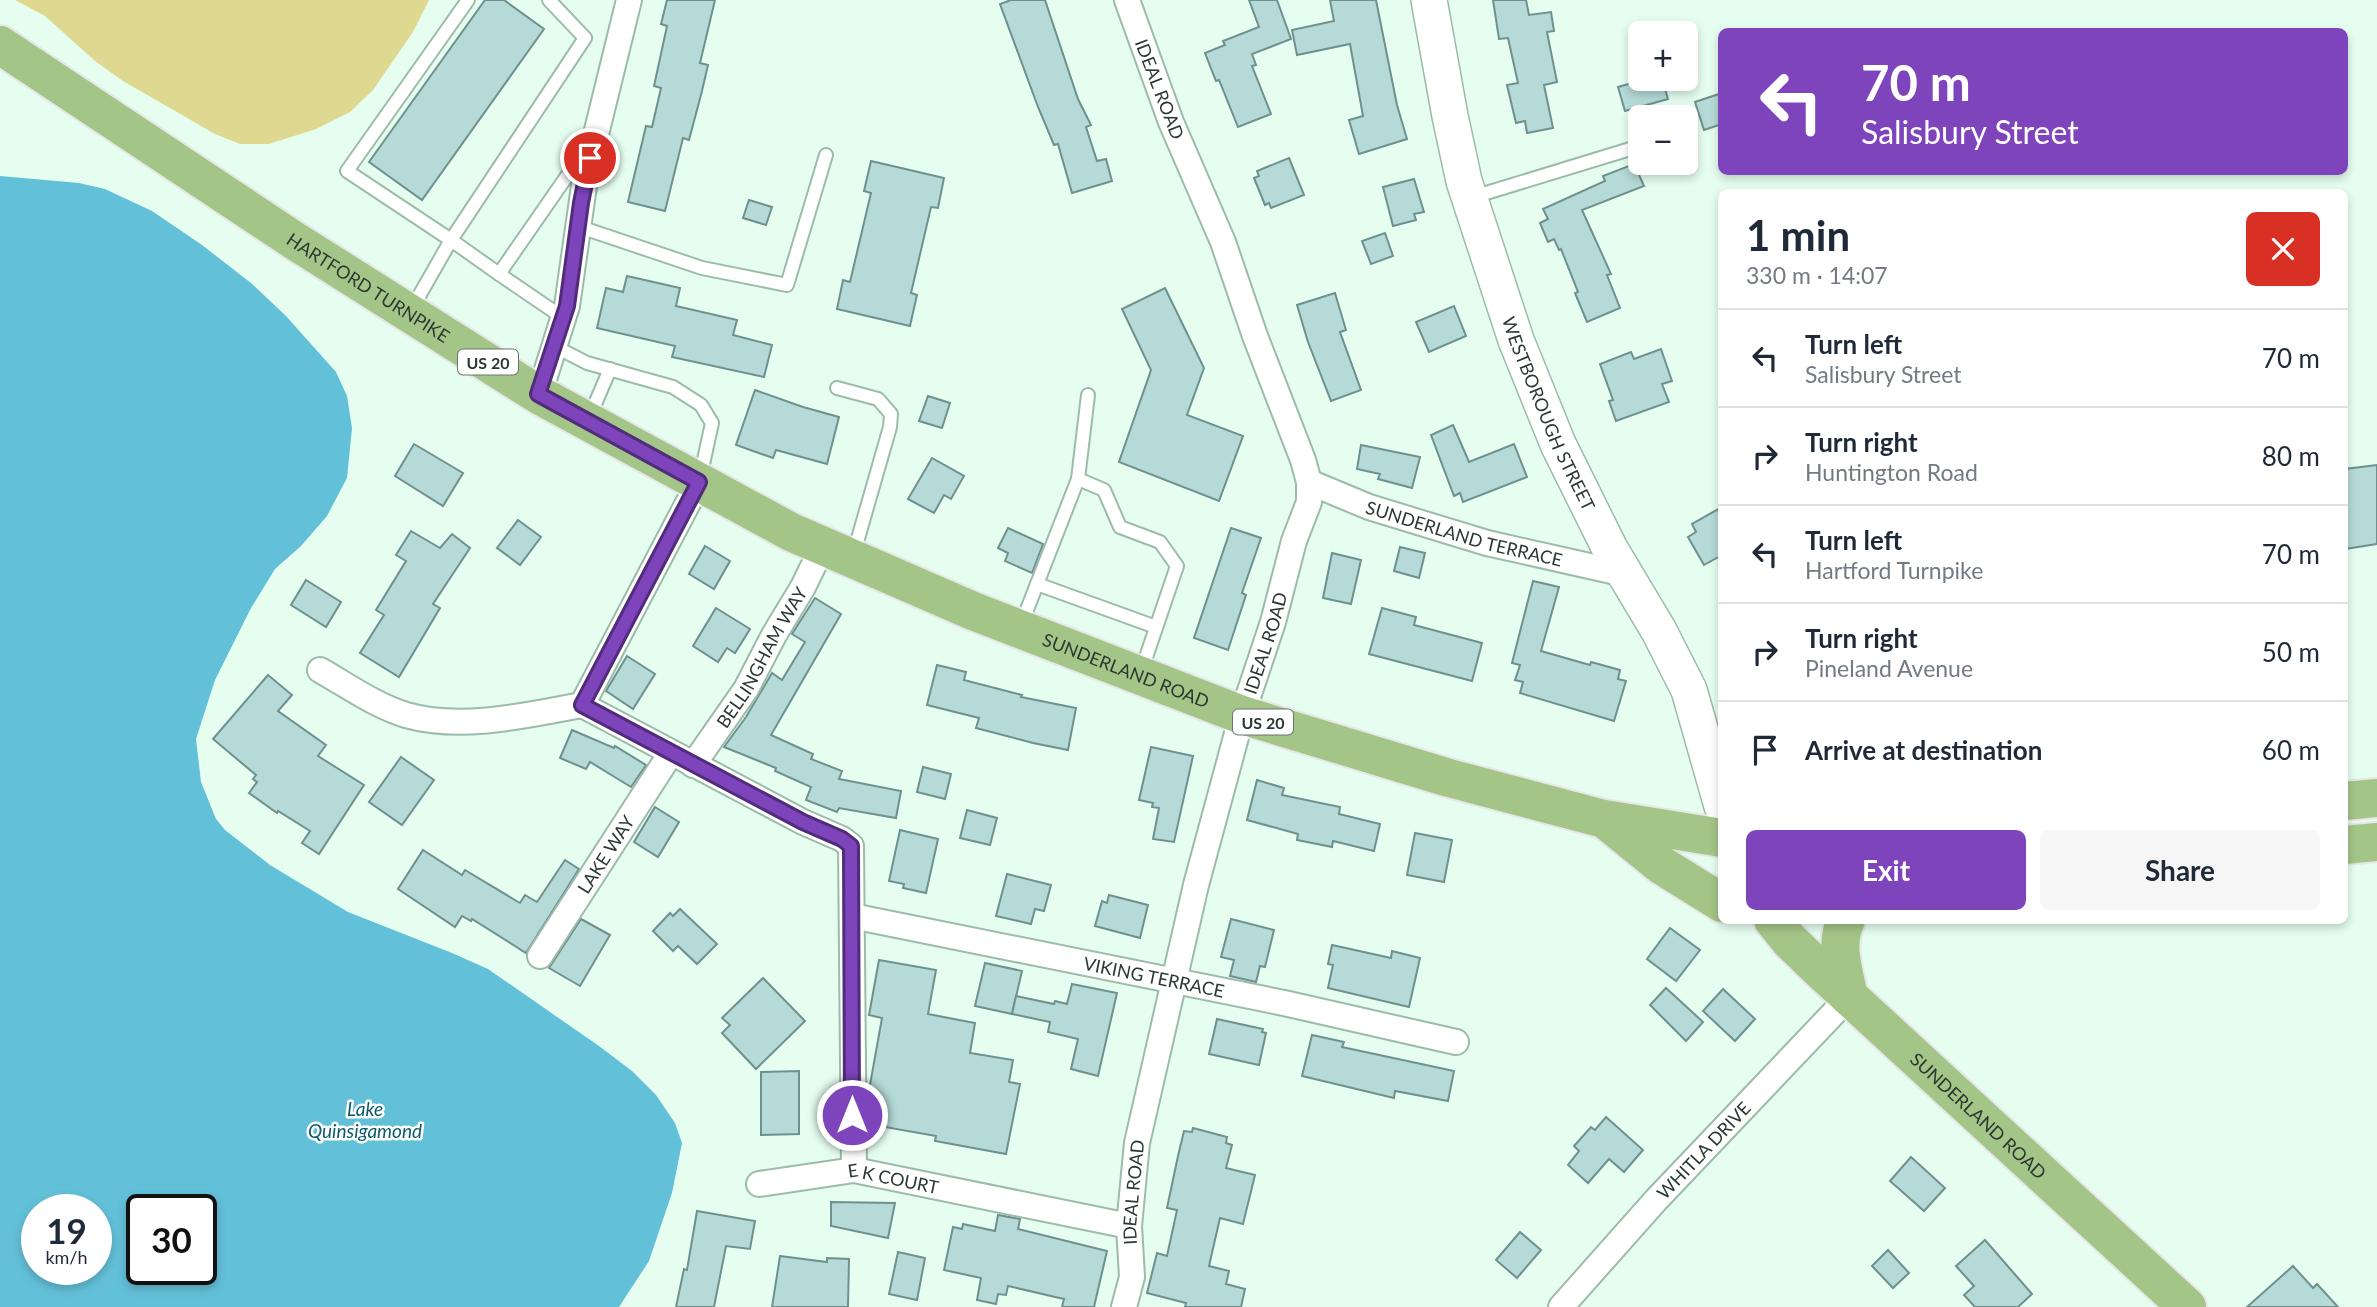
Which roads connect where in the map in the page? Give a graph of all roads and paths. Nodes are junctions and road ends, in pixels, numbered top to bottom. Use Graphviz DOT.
graph roads {
  1 [pos="468,0"];
  2 [pos="549,0"];
  3 [pos="629,0"];
  4 [pos="1127,0"];
  5 [pos="1429,0"];
  6 [pos="0,45"];
  7 [pos="595,136"];
  8 [pos="1628,150"];
  9 [pos="826,155"];
  10 [pos="1469,198"];
  11 [pos="577,226"];
  12 [pos="451,240"];
  13 [pos="499,274"];
  14 [pos="410,313"];
  15 [pos="562,317"];
  16 [pos="554,346"];
  17 [pos="610,369"];
  18 [pos="837,388"];
  19 [pos="538,394"];
  20 [pos="1088,395"];
  21 [pos="588,421"];
  22 [pos="1078,479"];
  23 [pos="699,482"];
  24 [pos="1309,482"];
  25 [pos="838,553"];
  26 [pos="1625,574"];
  27 [pos="1037,584"];
  28 [pos="1156,627"];
  29 [pos="1020,629"];
  30 [pos="320,670"];
  31 [pos="1140,675"];
  32 [pos="582,705"];
  33 [pos="1242,715"];
  34 [pos="671,753"];
  35 [pos="693,765"];
  36 [pos="1718,792"];
  37 [pos="2377,798"];
  38 [pos="2348,801"];
  39 [pos="1604,819"];
  40 [pos="1718,837"];
  41 [pos="2377,842"];
  42 [pos="2348,845"];
  43 [pos="1718,900"];
  44 [pos="852,916"];
  45 [pos="1763,924"];
  46 [pos="1845,924"];
  47 [pos="1781,930"];
  48 [pos="540,956"];
  49 [pos="1175,981"];
  50 [pos="1849,997"];
  51 [pos="1456,1042"];
  52 [pos="854,1170"];
  53 [pos="759,1184"];
  54 [pos="1129,1226"];
  55 [pos="1124,1307"];
  56 [pos="1561,1307"];
  57 [pos="2187,1307"];
  1 -- 12 [label="lane"];
  2 -- 12 [label="lane"];
  3 -- 7 [label="street"];
  4 -- 24 [label="street, IDEAL ROAD"];
  5 -- 10 [label="street, WESTBOROUGH STREET"];
  6 -- 14 [label="main road, HARTFORD TURNPIKE / US 20"];
  7 -- 11 [label="street"];
  7 -- 13 [label="lane"];
  8 -- 10 [label="lane"];
  9 -- 11 [label="lane"];
  10 -- 26 [label="street, WESTBOROUGH STREET"];
  11 -- 15 [label="street"];
  12 -- 13 [label="lane"];
  12 -- 14 [label="lane"];
  13 -- 15 [label="lane"];
  14 -- 19 [label="main road, HARTFORD TURNPIKE / US 20"];
  15 -- 16 [label="street"];
  16 -- 17 [label="lane"];
  16 -- 19 [label="street"];
  17 -- 21 [label="lane"];
  17 -- 23 [label="lane"];
  18 -- 25 [label="lane"];
  19 -- 21 [label="main road, HARTFORD TURNPIKE / US 20"];
  20 -- 22 [label="lane"];
  21 -- 23 [label="main road, HARTFORD TURNPIKE / US 20"];
  22 -- 27 [label="lane"];
  22 -- 28 [label="lane"];
  23 -- 25 [label="main road, HARTFORD TURNPIKE / US 20"];
  23 -- 32 [label="street"];
  24 -- 26 [label="street, SUNDERLAND TERRACE"];
  24 -- 33 [label="street, IDEAL ROAD"];
  25 -- 29 [label="main road, SUNDERLAND ROAD / US 20"];
  25 -- 35 [label="street, BELLINGHAM WAY"];
  26 -- 36 [label="street, WESTBOROUGH STREET"];
  27 -- 28 [label="lane"];
  27 -- 29 [label="lane"];
  28 -- 31 [label="lane"];
  29 -- 31 [label="main road, SUNDERLAND ROAD / US 20"];
  30 -- 32 [label="street"];
  31 -- 33 [label="main road, SUNDERLAND ROAD / US 20"];
  32 -- 34 [label="street"];
  33 -- 39 [label="main road, SUNDERLAND ROAD / US 20"];
  33 -- 49 [label="street, IDEAL ROAD"];
  34 -- 35 [label="street"];
  34 -- 48 [label="street, LAKE WAY"];
  35 -- 44 [label="street"];
  37 -- 38 [label="main road"];
  39 -- 40 [label="main road, SUNDERLAND ROAD / US 20"];
  39 -- 43 [label="main road"];
  41 -- 42 [label="main road"];
  44 -- 49 [label="street, VIKING TERRACE"];
  44 -- 52 [label="street"];
  45 -- 47 [label="main road, SUNDERLAND ROAD"];
  46 -- 50 [label="main road"];
  47 -- 50 [label="main road, SUNDERLAND ROAD"];
  49 -- 51 [label="street, VIKING TERRACE"];
  49 -- 54 [label="street, IDEAL ROAD"];
  50 -- 56 [label="street, WHITLA DRIVE"];
  50 -- 57 [label="main road, SUNDERLAND ROAD"];
  52 -- 53 [label="street, E K COURT"];
  52 -- 54 [label="street, E K COURT"];
  54 -- 55 [label="street, IDEAL ROAD"];
}
